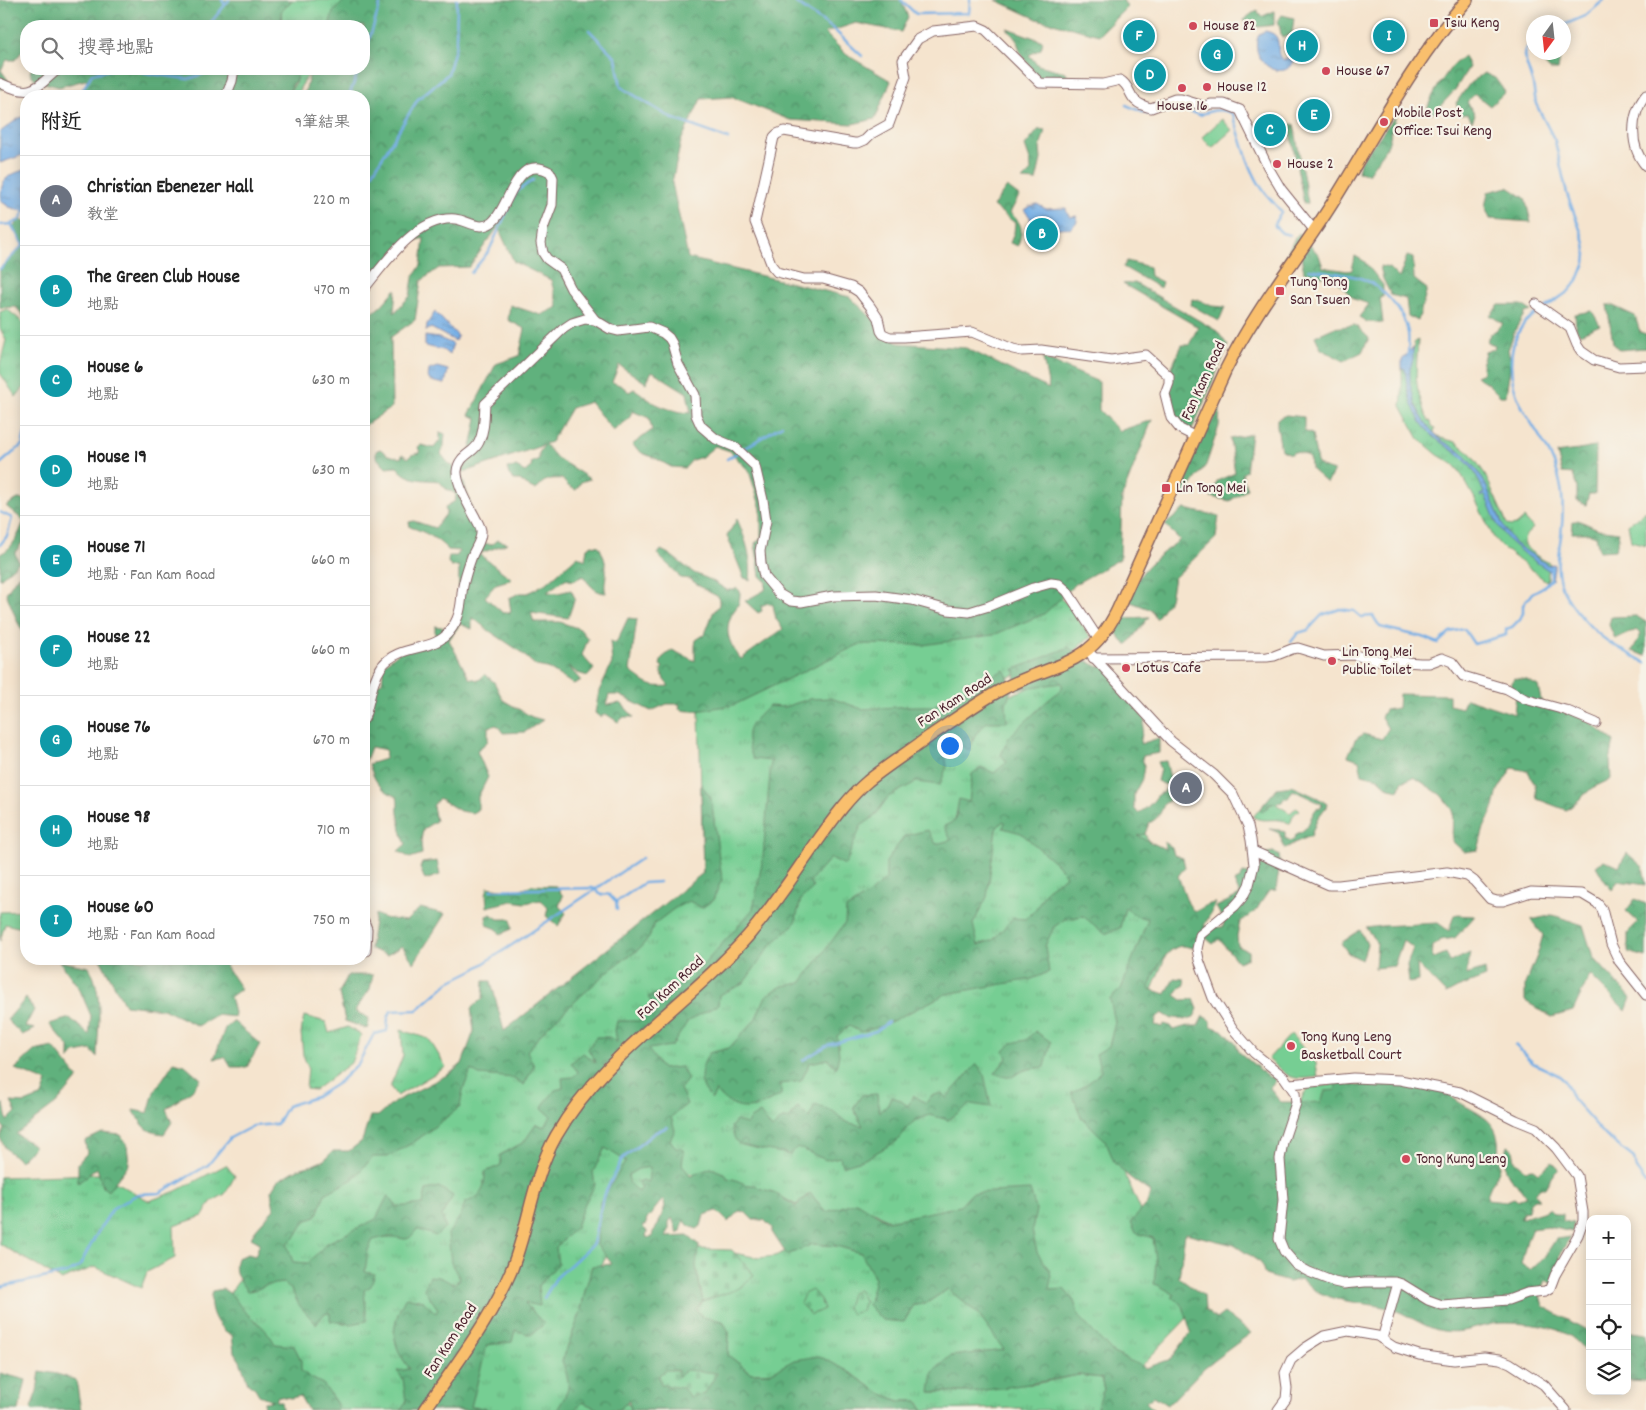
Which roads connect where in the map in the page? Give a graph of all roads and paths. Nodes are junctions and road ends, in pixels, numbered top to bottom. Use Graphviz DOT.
graph roads {
  1 [pos="1467,0"];
  2 [pos="51,75"];
  3 [pos="233,75"];
  4 [pos="0,83"];
  5 [pos="20,90"];
  6 [pos="20,90"];
  7 [pos="35,90"];
  8 [pos="35,90"];
  9 [pos="228,90"];
  10 [pos="1646,95"];
  11 [pos="1646,166"];
  12 [pos="1314,230"];
  13 [pos="370,282"];
  14 [pos="1537,305"];
  15 [pos="595,320"];
  16 [pos="1646,366"];
  17 [pos="1196,437"];
  18 [pos="1099,640"];
  19 [pos="1090,654"];
  20 [pos="370,698"];
  21 [pos="1596,723"];
  22 [pos="1253,851"];
  23 [pos="1646,994"];
  24 [pos="1290,1084"];
  25 [pos="1398,1283"];
  26 [pos="1382,1339"];
  27 [pos="426,1410"];
  28 [pos="1278,1410"];
  29 [pos="1566,1410"];
  1 -- 12 [label="main road, Fan Kam Road"];
  2 -- 8 [label="street"];
  3 -- 9 [label="street"];
  4 -- 5 [label="street"];
  6 -- 7 [label="street"];
  10 -- 11 [label="street"];
  12 -- 17 [label="main road, Fan Kam Road"];
  12 -- 17 [label="street"];
  13 -- 15 [label="street"];
  14 -- 16 [label="street"];
  15 -- 18 [label="street"];
  15 -- 20 [label="street"];
  17 -- 18 [label="main road, Fan Kam Road"];
  18 -- 19 [label="main road, Fan Kam Road"];
  19 -- 21 [label="street"];
  19 -- 22 [label="street"];
  19 -- 27 [label="main road, Fan Kam Road"];
  22 -- 23 [label="street"];
  22 -- 24 [label="street"];
  24 -- 25 [label="street"];
  24 -- 25 [label="street"];
  25 -- 26 [label="street"];
  26 -- 28 [label="street"];
  26 -- 29 [label="street"];
}
